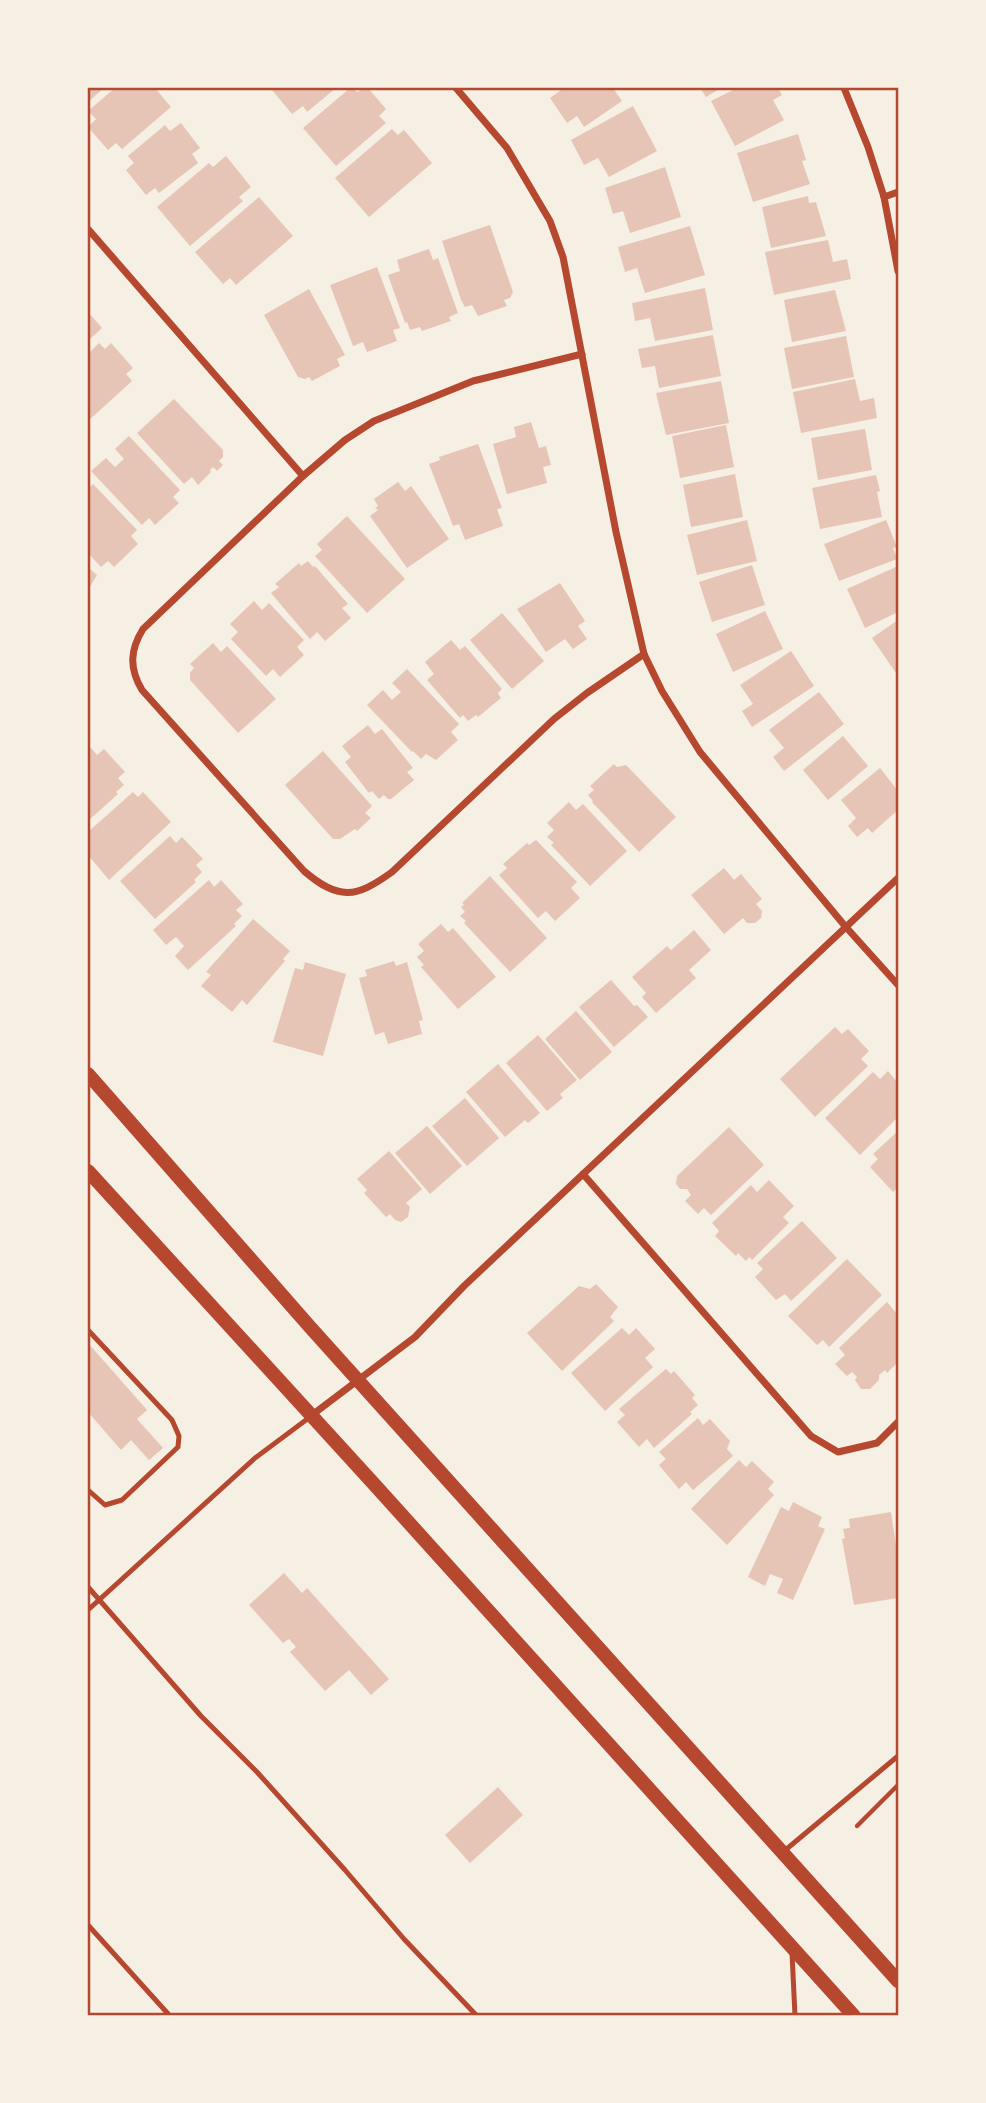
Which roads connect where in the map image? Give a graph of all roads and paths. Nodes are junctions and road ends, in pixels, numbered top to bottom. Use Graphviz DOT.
graph roads {
  1 [pos="456,88"];
  2 [pos="844,88"];
  3 [pos="898,192"];
  4 [pos="884,197"];
  5 [pos="88,229"];
  6 [pos="898,271"];
  7 [pos="582,354"];
  8 [pos="303,476"];
  9 [pos="644,654"];
  10 [pos="898,878"];
  11 [pos="845,926"];
  12 [pos="898,985"];
  13 [pos="88,1074"];
  14 [pos="88,1171"];
  15 [pos="583,1174"];
  16 [pos="88,1330"];
  17 [pos="358,1380"];
  18 [pos="312,1415"];
  19 [pos="898,1422"];
  20 [pos="88,1490"];
  21 [pos="88,1587"];
  22 [pos="99,1599"];
  23 [pos="88,1609"];
  24 [pos="898,1756"];
  25 [pos="898,1785"];
  26 [pos="857,1826"];
  27 [pos="783,1852"];
  28 [pos="88,1925"];
  29 [pos="792,1947"];
  30 [pos="898,1981"];
  31 [pos="170,2015"];
  32 [pos="477,2015"];
  33 [pos="794,2015"];
  34 [pos="854,2015"];
  1 -- 7 [label="street"];
  2 -- 4 [label="street"];
  3 -- 4 [label="street"];
  4 -- 6 [label="street"];
  5 -- 8 [label="street"];
  7 -- 8 [label="street"];
  7 -- 9 [label="street"];
  8 -- 9 [label="street"];
  9 -- 11 [label="street"];
  10 -- 11 [label="street"];
  11 -- 12 [label="street"];
  11 -- 15 [label="street"];
  13 -- 17 [label="main road"];
  14 -- 18 [label="main road"];
  15 -- 17 [label="street"];
  15 -- 19 [label="street"];
  16 -- 20 [label="lane"];
  17 -- 18 [label="street"];
  17 -- 27 [label="main road"];
  18 -- 22 [label="lane"];
  18 -- 29 [label="main road"];
  21 -- 22 [label="lane"];
  22 -- 23 [label="lane"];
  22 -- 32 [label="lane"];
  24 -- 27 [label="lane"];
  25 -- 26 [label="path"];
  27 -- 30 [label="main road"];
  28 -- 31 [label="lane"];
  29 -- 33 [label="lane"];
  29 -- 34 [label="main road"];
}
